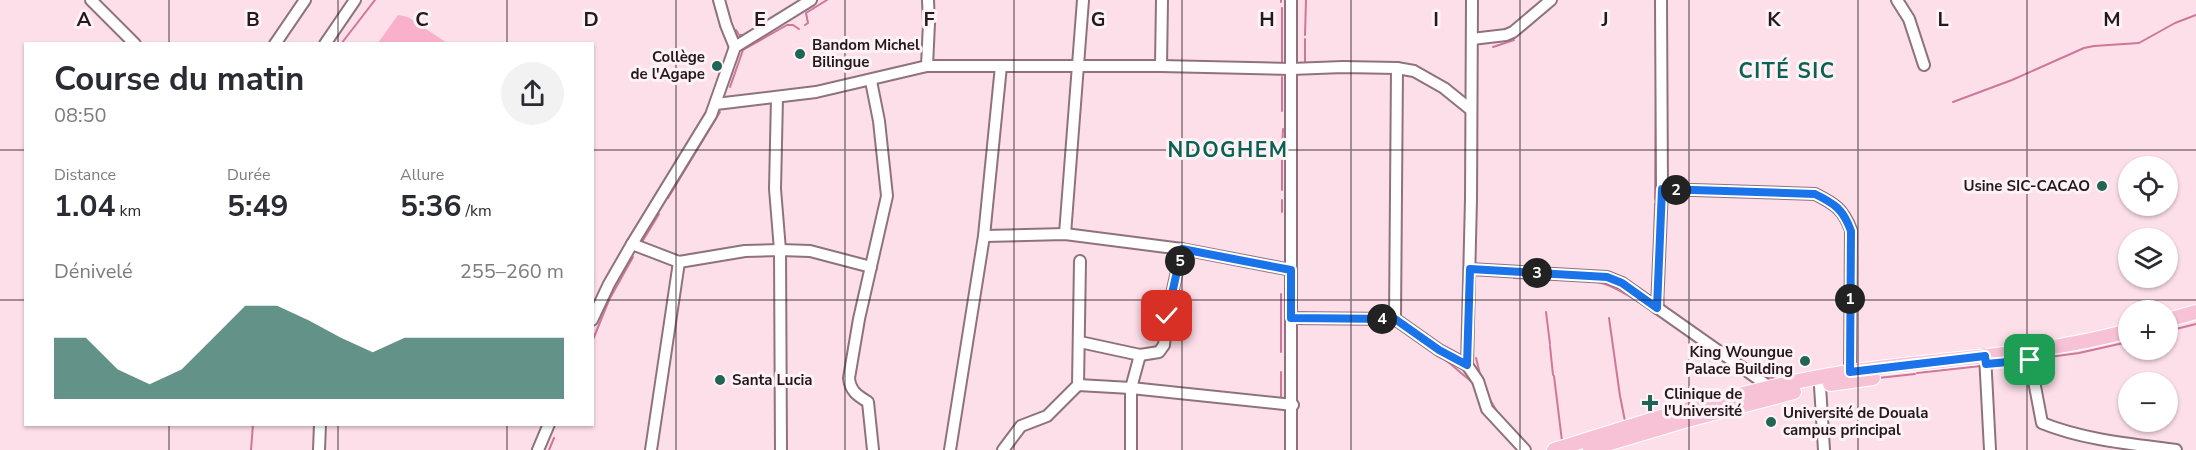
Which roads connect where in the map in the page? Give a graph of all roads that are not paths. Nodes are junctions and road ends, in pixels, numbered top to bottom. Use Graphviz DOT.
graph roads {
  1 [pos="91,0"];
  2 [pos="305,0"];
  3 [pos="355,0"];
  4 [pos="719,0"];
  5 [pos="811,0"];
  6 [pos="928,0"];
  7 [pos="1083,0"];
  8 [pos="1162,0"];
  9 [pos="1285,0"];
  10 [pos="1291,0"];
  11 [pos="1472,0"];
  12 [pos="1551,0"];
  13 [pos="1661,0"];
  14 [pos="1898,0"];
  15 [pos="1472,39"];
  16 [pos="133,42"];
  17 [pos="277,42"];
  18 [pos="326,42"];
  19 [pos="735,47"];
  20 [pos="1924,65"];
  21 [pos="927,66"];
  22 [pos="1001,66"];
  23 [pos="1078,66"];
  24 [pos="1161,66"];
  25 [pos="1397,68"];
  26 [pos="1291,69"];
  27 [pos="871,81"];
  28 [pos="777,97"];
  29 [pos="716,104"];
  30 [pos="1470,108"];
  31 [pos="1662,189"];
  32 [pos="1065,234"];
  33 [pos="984,236"];
  34 [pos="632,244"];
  35 [pos="1182,249"];
  36 [pos="780,250"];
  37 [pos="1080,261"];
  38 [pos="679,262"];
  39 [pos="871,267"];
  40 [pos="1470,269"];
  41 [pos="1291,270"];
  42 [pos="1657,308"];
  43 [pos="2196,312"];
  44 [pos="594,316"];
  45 [pos="2178,317"];
  46 [pos="1291,318"];
  47 [pos="1395,319"];
  48 [pos="2196,321"];
  49 [pos="2178,326"];
  50 [pos="2118,334"];
  51 [pos="2118,341"];
  52 [pos="1080,342"];
  53 [pos="1140,355"];
  54 [pos="1986,360"];
  55 [pos="2030,360"];
  56 [pos="1467,365"];
  57 [pos="1850,372"];
  58 [pos="1078,385"];
  59 [pos="1820,386"];
  60 [pos="1131,388"];
  61 [pos="1771,388"];
  62 [pos="1293,405"];
  63 [pos="320,426"];
  64 [pos="548,426"];
  65 [pos="319,450"];
  66 [pos="538,450"];
  67 [pos="651,450"];
  68 [pos="781,450"];
  69 [pos="873,450"];
  70 [pos="950,450"];
  71 [pos="1003,450"];
  72 [pos="1131,450"];
  73 [pos="1292,450"];
  74 [pos="1525,450"];
  75 [pos="1554,450"];
  76 [pos="1585,450"];
  77 [pos="1824,450"];
  78 [pos="1990,450"];
  79 [pos="2176,450"];
  1 -- 16 [label="street"];
  2 -- 17 [label="street"];
  3 -- 18 [label="street"];
  4 -- 19 [label="street"];
  5 -- 19 [label="street"];
  6 -- 21 [label="street"];
  7 -- 23 [label="street"];
  8 -- 24 [label="street"];
  9 -- 10 [label="street"];
  10 -- 26 [label="street"];
  11 -- 15 [label="street"];
  12 -- 15 [label="street"];
  13 -- 31 [label="street"];
  14 -- 20 [label="street"];
  15 -- 30 [label="street"];
  19 -- 29 [label="street"];
  21 -- 22 [label="street"];
  21 -- 27 [label="street"];
  22 -- 23 [label="street"];
  22 -- 33 [label="street"];
  23 -- 24 [label="street"];
  23 -- 32 [label="street"];
  24 -- 26 [label="street"];
  25 -- 26 [label="street"];
  25 -- 30 [label="street"];
  25 -- 47 [label="street"];
  26 -- 41 [label="street"];
  27 -- 28 [label="street"];
  27 -- 39 [label="street"];
  28 -- 29 [label="street"];
  28 -- 36 [label="street"];
  29 -- 34 [label="street"];
  30 -- 40 [label="street"];
  31 -- 42 [label="street"];
  31 -- 57 [label="street"];
  32 -- 33 [label="street"];
  32 -- 35 [label="street"];
  33 -- 70 [label="street"];
  34 -- 38 [label="street"];
  34 -- 44 [label="street"];
  35 -- 41 [label="street"];
  35 -- 53 [label="street"];
  36 -- 38 [label="street"];
  36 -- 39 [label="street"];
  36 -- 68 [label="street"];
  37 -- 52 [label="street"];
  38 -- 67 [label="street"];
  39 -- 69 [label="street"];
  40 -- 42 [label="street"];
  40 -- 56 [label="street"];
  41 -- 46 [label="street"];
  42 -- 61 [label="street"];
  43 -- 45 [label="main road"];
  46 -- 47 [label="street"];
  46 -- 62 [label="street"];
  47 -- 56 [label="street"];
  48 -- 49 [label="main road"];
  50 -- 54 [label="main road"];
  51 -- 55 [label="main road"];
  52 -- 53 [label="street"];
  52 -- 58 [label="street"];
  53 -- 60 [label="street"];
  54 -- 55 [label="main road"];
  54 -- 57 [label="main road"];
  54 -- 59 [label="main road"];
  54 -- 78 [label="street"];
  55 -- 79 [label="street"];
  56 -- 74 [label="street"];
  57 -- 61 [label="main road"];
  58 -- 60 [label="street"];
  58 -- 71 [label="street"];
  59 -- 76 [label="main road"];
  59 -- 77 [label="street"];
  60 -- 62 [label="street"];
  60 -- 72 [label="street"];
  61 -- 75 [label="main road"];
  62 -- 73 [label="street"];
  63 -- 65 [label="street"];
  64 -- 66 [label="street"];
}
